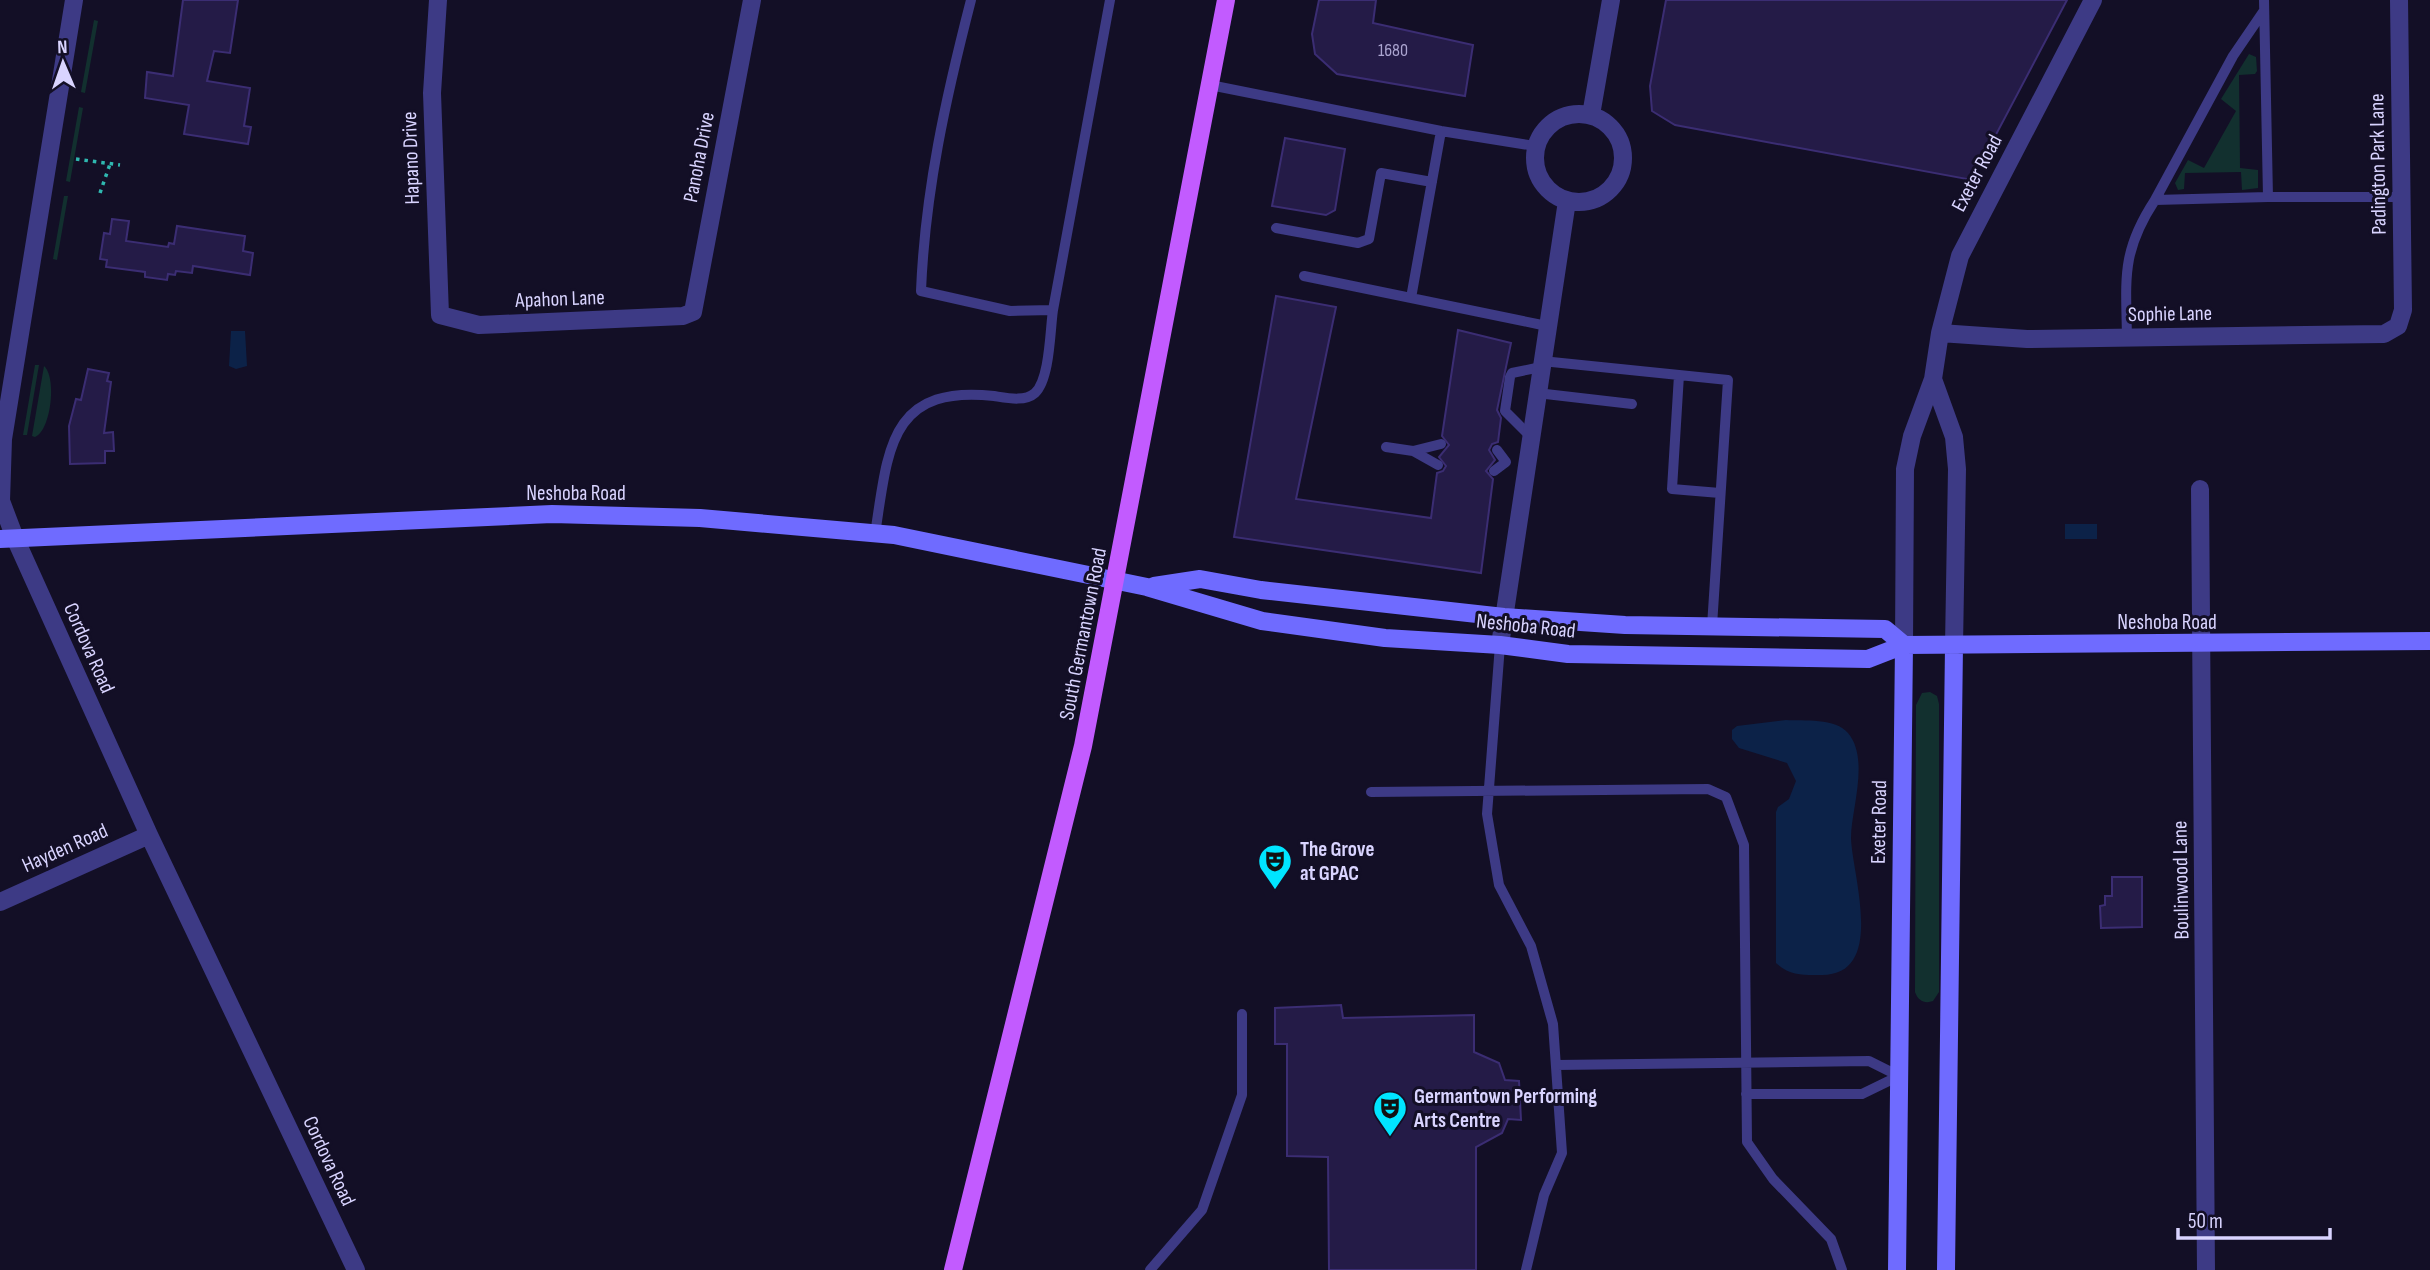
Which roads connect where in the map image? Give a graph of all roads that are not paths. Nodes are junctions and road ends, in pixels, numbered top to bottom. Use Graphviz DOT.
graph roads {
  1 [pos="74,0"];
  2 [pos="438,0"];
  3 [pos="752,0"];
  4 [pos="971,0"];
  5 [pos="1110,0"];
  6 [pos="1226,0"];
  7 [pos="1611,0"];
  8 [pos="2094,0"];
  9 [pos="2399,0"];
  10 [pos="2263,6"];
  11 [pos="1210,85"];
  12 [pos="1591,114"];
  13 [pos="1441,131"];
  14 [pos="1535,146"];
  15 [pos="1432,182"];
  16 [pos="2268,197"];
  17 [pos="2402,197"];
  18 [pos="2155,200"];
  19 [pos="1567,201"];
  20 [pos="1276,228"];
  21 [pos="1304,276"];
  22 [pos="1412,298"];
  23 [pos="1053,310"];
  24 [pos="440,315"];
  25 [pos="683,316"];
  26 [pos="1547,326"];
  27 [pos="2398,326"];
  28 [pos="1940,333"];
  29 [pos="2127,338"];
  30 [pos="1541,364"];
  31 [pos="1679,375"];
  32 [pos="1933,379"];
  33 [pos="1536,393"];
  34 [pos="1632,404"];
  35 [pos="1530,436"];
  36 [pos="1441,443"];
  37 [pos="1386,447"];
  38 [pos="1497,450"];
  39 [pos="1413,451"];
  40 [pos="1506,461"];
  41 [pos="1438,465"];
  42 [pos="1526,465"];
  43 [pos="1494,471"];
  44 [pos="2200,489"];
  45 [pos="1720,493"];
  46 [pos="874,534"];
  47 [pos="7,539"];
  48 [pos="1117,580"];
  49 [pos="1147,587"];
  50 [pos="1504,617"];
  51 [pos="1712,626"];
  52 [pos="2430,641"];
  53 [pos="1500,645"];
  54 [pos="1904,645"];
  55 [pos="2201,645"];
  56 [pos="1954,646"];
  57 [pos="1490,791"];
  58 [pos="1371,792"];
  59 [pos="149,835"];
  60 [pos="0,902"];
  61 [pos="1242,1014"];
  62 [pos="1746,1062"];
  63 [pos="1556,1065"];
  64 [pos="1899,1076"];
  65 [pos="1746,1094"];
  66 [pos="356,1270"];
  67 [pos="953,1270"];
  68 [pos="1150,1270"];
  69 [pos="1526,1270"];
  70 [pos="1842,1270"];
  71 [pos="1897,1270"];
  72 [pos="1947,1270"];
  73 [pos="2206,1270"];
  1 -- 47 [label="street, Cordova Road"];
  2 -- 24 [label="street, Hapano Drive"];
  3 -- 25 [label="street, Panoha Drive"];
  4 -- 23 [label="lane"];
  5 -- 23 [label="lane"];
  6 -- 11 [label="main road, South Germantown Road"];
  7 -- 12 [label="street"];
  8 -- 28 [label="street, Exeter Road"];
  9 -- 17 [label="street, Padington Park Lane"];
  10 -- 16 [label="lane"];
  10 -- 18 [label="lane"];
  11 -- 13 [label="lane"];
  11 -- 48 [label="main road, South Germantown Road"];
  12 -- 14 [label="street"];
  12 -- 19 [label="street"];
  13 -- 14 [label="lane"];
  13 -- 15 [label="lane"];
  14 -- 19 [label="street"];
  15 -- 20 [label="lane"];
  15 -- 22 [label="lane"];
  16 -- 17 [label="lane"];
  16 -- 18 [label="lane"];
  17 -- 27 [label="street, Padington Park Lane"];
  18 -- 29 [label="lane"];
  19 -- 26 [label="street"];
  21 -- 22 [label="lane"];
  22 -- 26 [label="lane"];
  23 -- 46 [label="lane"];
  24 -- 25 [label="street, Apahon Lane"];
  26 -- 30 [label="street"];
  27 -- 29 [label="street, Sophie Lane"];
  28 -- 29 [label="street, Sophie Lane"];
  28 -- 32 [label="street, Exeter Road"];
  30 -- 31 [label="lane"];
  30 -- 33 [label="street"];
  30 -- 35 [label="lane"];
  31 -- 45 [label="lane"];
  31 -- 45 [label="lane"];
  32 -- 54 [label="street, Exeter Road"];
  32 -- 56 [label="street, Exeter Road"];
  33 -- 34 [label="lane"];
  33 -- 35 [label="street"];
  35 -- 42 [label="street"];
  36 -- 39 [label="lane"];
  37 -- 39 [label="lane"];
  38 -- 40 [label="lane"];
  39 -- 41 [label="lane"];
  40 -- 42 [label="lane"];
  40 -- 43 [label="lane"];
  42 -- 50 [label="street"];
  44 -- 55 [label="street, Boulinwood Lane"];
  45 -- 51 [label="lane"];
  46 -- 47 [label="street, Neshoba Road"];
  46 -- 48 [label="street, Neshoba Road"];
  47 -- 59 [label="street, Cordova Road"];
  48 -- 49 [label="street, Neshoba Road"];
  48 -- 67 [label="main road, South Germantown Road"];
  49 -- 50 [label="street, Neshoba Road"];
  49 -- 53 [label="street, Neshoba Road"];
  50 -- 51 [label="street, Neshoba Road"];
  50 -- 53 [label="street"];
  51 -- 54 [label="street, Neshoba Road"];
  52 -- 55 [label="street, Neshoba Road"];
  53 -- 54 [label="street, Neshoba Road"];
  53 -- 57 [label="lane"];
  54 -- 56 [label="street, Neshoba Road"];
  54 -- 64 [label="street, Exeter Road"];
  55 -- 56 [label="street, Neshoba Road"];
  55 -- 73 [label="street, Boulinwood Lane"];
  56 -- 72 [label="street, Exeter Road"];
  57 -- 58 [label="lane"];
  57 -- 62 [label="lane"];
  57 -- 63 [label="lane"];
  59 -- 60 [label="street, Hayden Road"];
  59 -- 66 [label="street, Cordova Road"];
  61 -- 68 [label="lane"];
  62 -- 63 [label="lane"];
  62 -- 64 [label="lane"];
  62 -- 65 [label="lane"];
  63 -- 69 [label="lane"];
  64 -- 65 [label="lane"];
  64 -- 71 [label="street, Exeter Road"];
  65 -- 70 [label="lane"];
}
